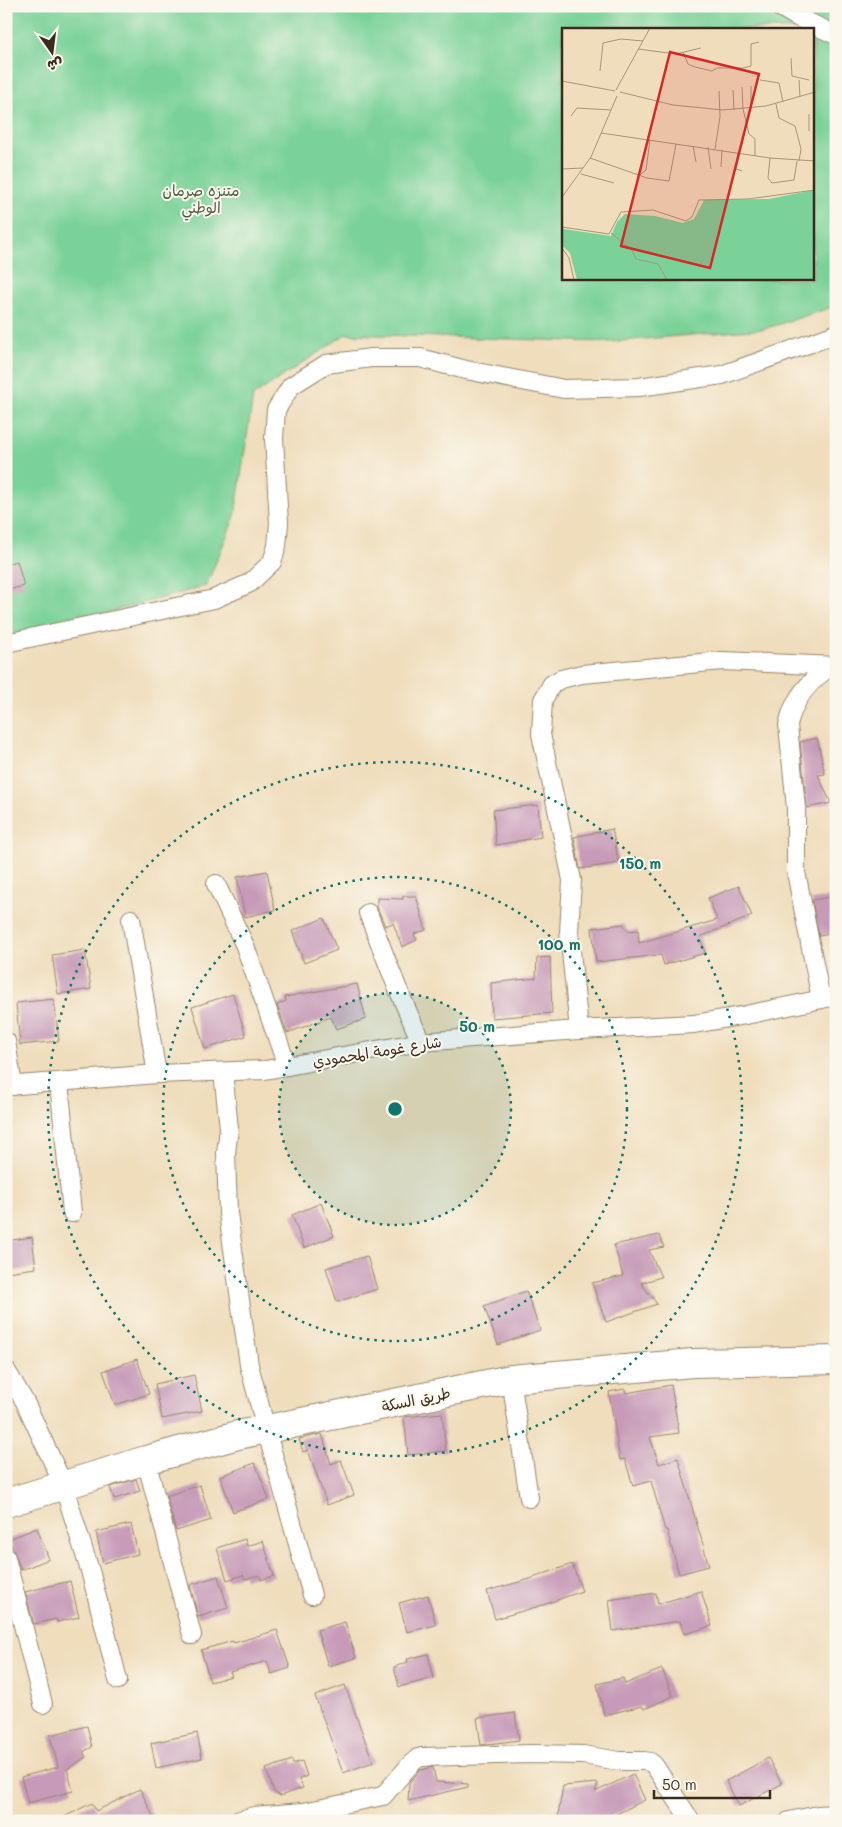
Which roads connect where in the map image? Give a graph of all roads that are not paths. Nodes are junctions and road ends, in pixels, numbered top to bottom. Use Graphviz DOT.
graph roads {
  1 [pos="778,6"];
  2 [pos="836,35"];
  3 [pos="836,334"];
  4 [pos="6,643"];
  5 [pos="834,666"];
  6 [pos="216,884"];
  7 [pos="368,913"];
  8 [pos="130,919"];
  9 [pos="828,997"];
  10 [pos="579,1030"];
  11 [pos="6,1041"];
  12 [pos="422,1042"];
  13 [pos="287,1066"];
  14 [pos="223,1072"];
  15 [pos="158,1074"];
  16 [pos="59,1082"];
  17 [pos="10,1086"];
  18 [pos="72,1213"];
  19 [pos="836,1360"];
  20 [pos="6,1370"];
  21 [pos="511,1379"];
  22 [pos="266,1430"];
  23 [pos="146,1460"];
  24 [pos="63,1484"];
  25 [pos="529,1498"];
  26 [pos="6,1503"];
  27 [pos="6,1558"];
  28 [pos="312,1595"];
  29 [pos="192,1635"];
  30 [pos="118,1680"];
  31 [pos="43,1704"];
  32 [pos="836,1814"];
  33 [pos="237,1821"];
  34 [pos="691,1821"];
  35 [pos="789,1821"];
  1 -- 2 [label="street"];
  3 -- 4 [label="street"];
  5 -- 9 [label="street"];
  5 -- 10 [label="street"];
  6 -- 13 [label="street"];
  7 -- 12 [label="street"];
  8 -- 15 [label="street"];
  9 -- 10 [label="street, شارع غومة المحمودي"];
  10 -- 12 [label="street, شارع غومة المحمودي"];
  11 -- 17 [label="street"];
  12 -- 13 [label="street, شارع غومة المحمودي"];
  13 -- 14 [label="street, شارع غومة المحمودي"];
  14 -- 15 [label="street, شارع غومة المحمودي"];
  14 -- 22 [label="street"];
  15 -- 16 [label="street, شارع غومة المحمودي"];
  16 -- 17 [label="street, شارع غومة المحمودي"];
  16 -- 18 [label="street"];
  19 -- 21 [label="main road, طريق السكة"];
  20 -- 24 [label="street"];
  21 -- 22 [label="main road, طريق السكة"];
  21 -- 25 [label="street"];
  22 -- 23 [label="main road, طريق السكة"];
  22 -- 28 [label="street"];
  23 -- 24 [label="main road, طريق السكة"];
  23 -- 29 [label="street"];
  24 -- 26 [label="main road, طريق السكة"];
  24 -- 30 [label="street"];
  27 -- 31 [label="street"];
  32 -- 35 [label="street"];
  33 -- 34 [label="street"];
}
